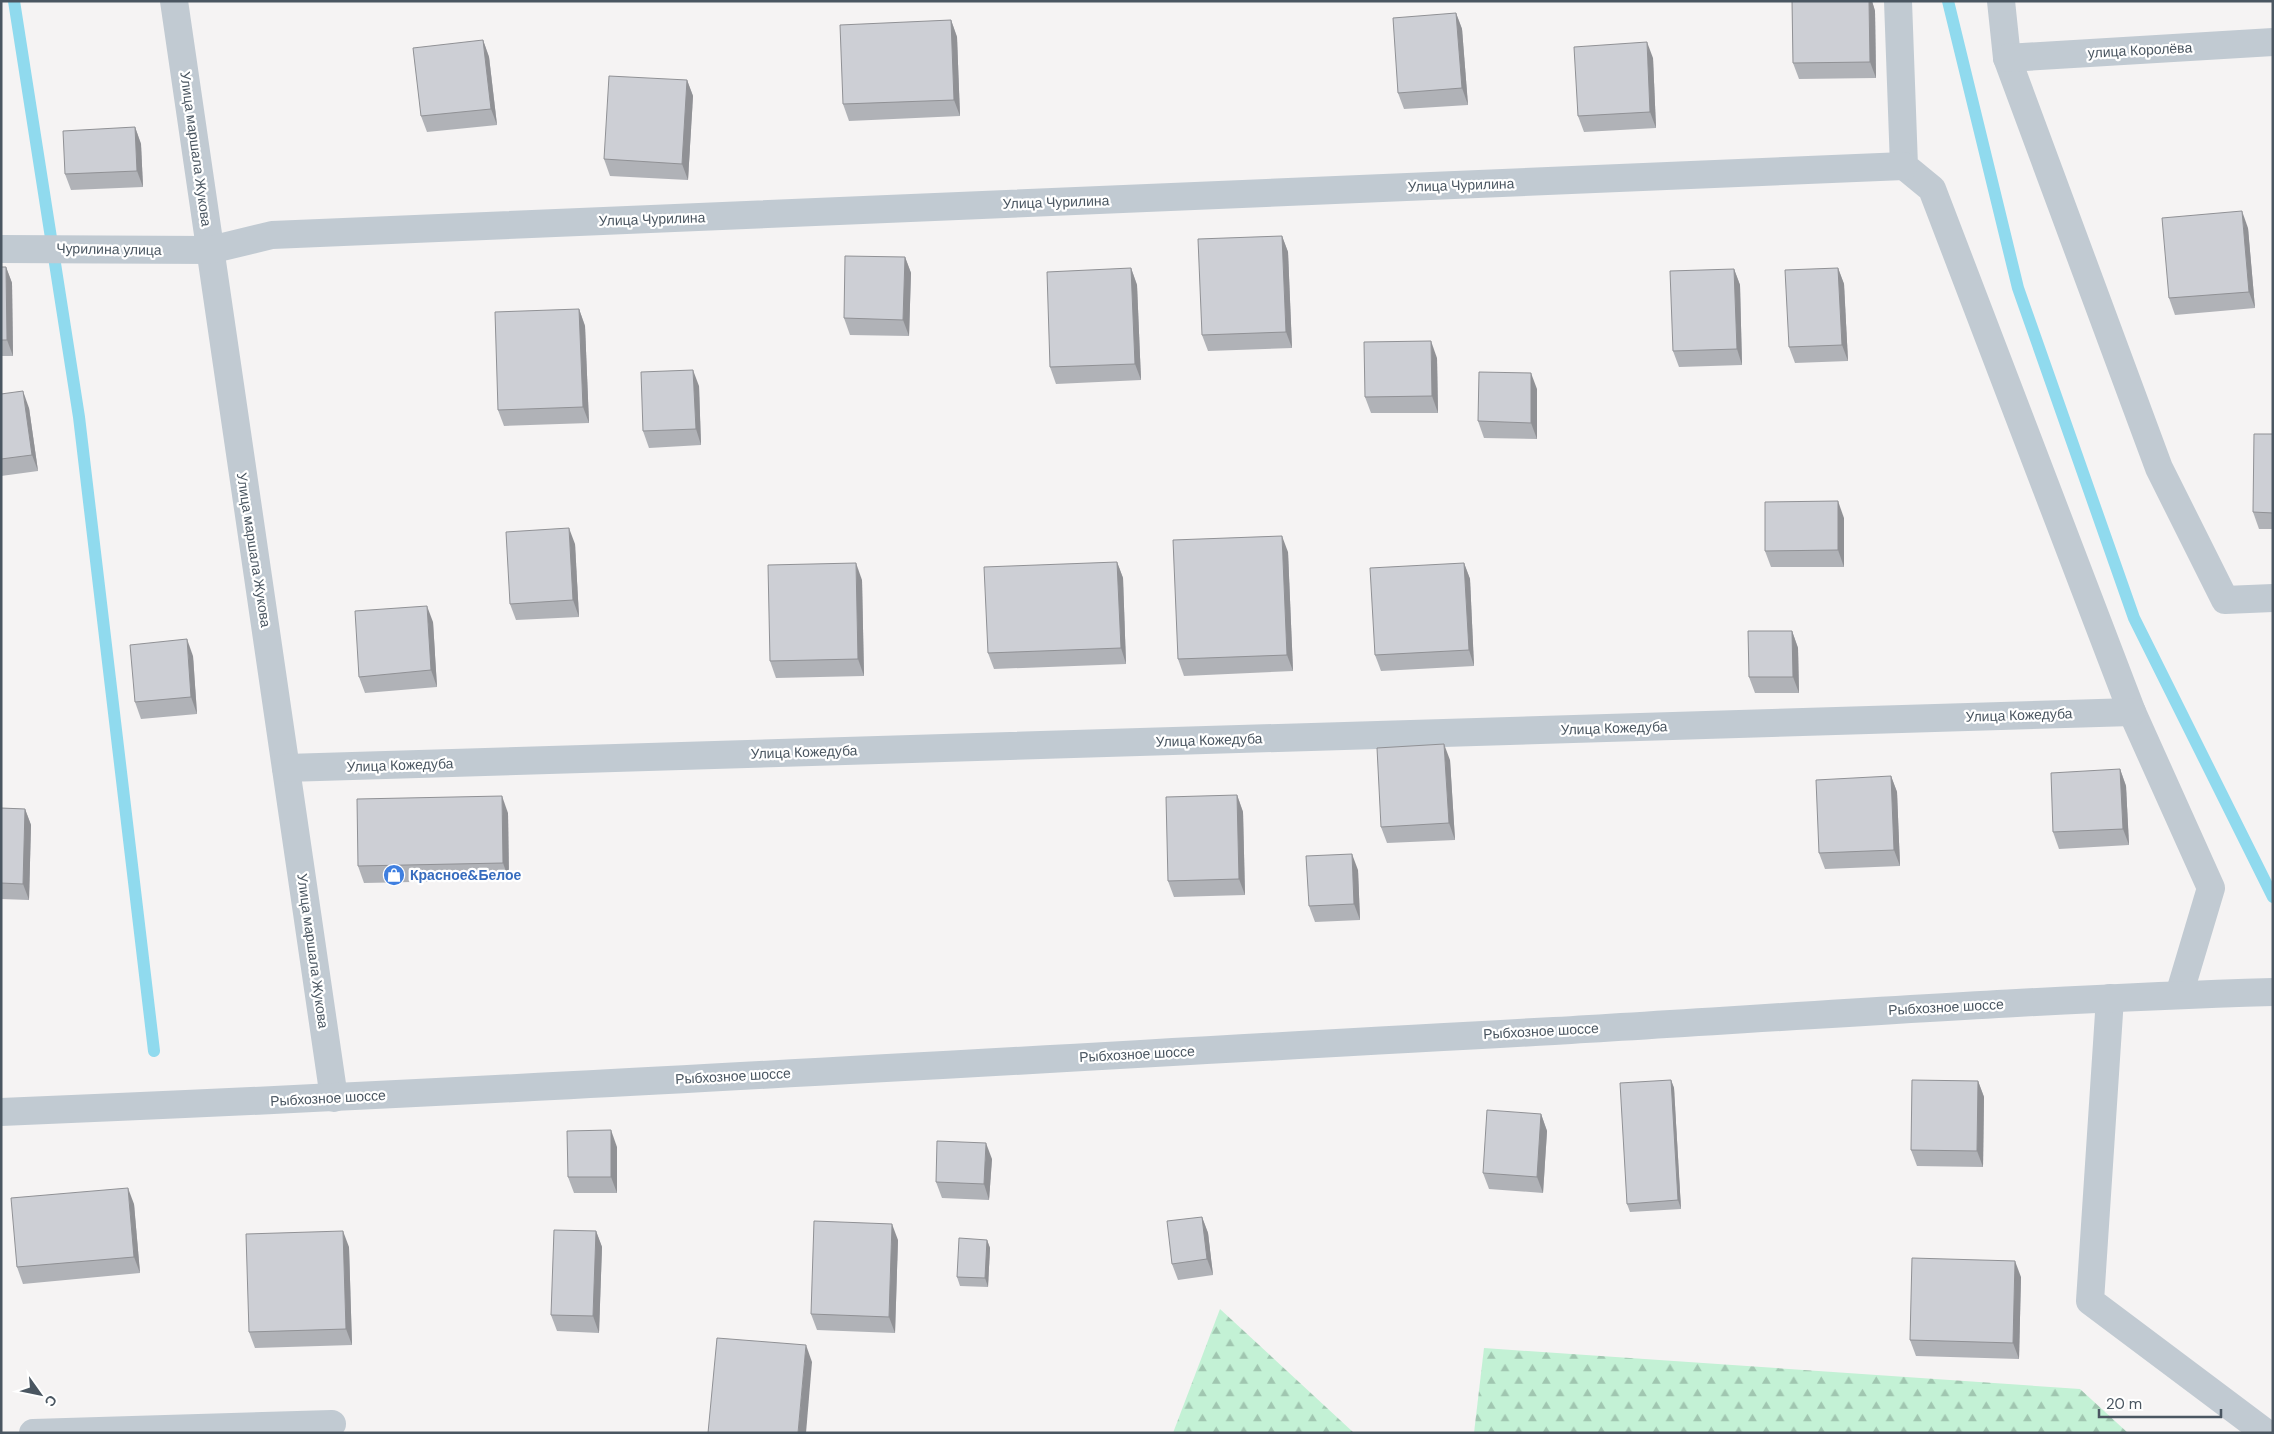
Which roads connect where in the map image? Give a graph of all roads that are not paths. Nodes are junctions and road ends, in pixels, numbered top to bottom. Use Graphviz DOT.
graph roads {
  1 [pos="174,1"];
  2 [pos="1898,1"];
  3 [pos="2002,1"];
  4 [pos="2273,42"];
  5 [pos="2007,58"];
  6 [pos="1904,166"];
  7 [pos="5,248"];
  8 [pos="210,250"];
  9 [pos="2273,598"];
  10 [pos="2132,712"];
  11 [pos="286,768"];
  12 [pos="2273,992"];
  13 [pos="2179,995"];
  14 [pos="2110,998"];
  15 [pos="334,1098"];
  16 [pos="1,1112"];
  17 [pos="332,1424"];
  18 [pos="33,1433"];
  19 [pos="2266,1433"];
  1 -- 8 [label="street, Улица маршала Жукова"];
  2 -- 6 [label="street"];
  3 -- 5 [label="street"];
  4 -- 5 [label="street, улица Королёва"];
  5 -- 9 [label="street"];
  6 -- 8 [label="street, Улица Чурилина"];
  6 -- 10 [label="street"];
  7 -- 8 [label="street, Чурилина улица"];
  8 -- 11 [label="street, Улица маршала Жукова"];
  10 -- 11 [label="street, Улица Кожедуба"];
  10 -- 13 [label="street"];
  11 -- 15 [label="street, Улица маршала Жукова"];
  12 -- 13 [label="street, Рыбхозное шоссе"];
  13 -- 14 [label="street, Рыбхозное шоссе"];
  14 -- 15 [label="street, Рыбхозное шоссе"];
  14 -- 19 [label="street"];
  15 -- 16 [label="street, Рыбхозное шоссе"];
  17 -- 18 [label="street"];
}
